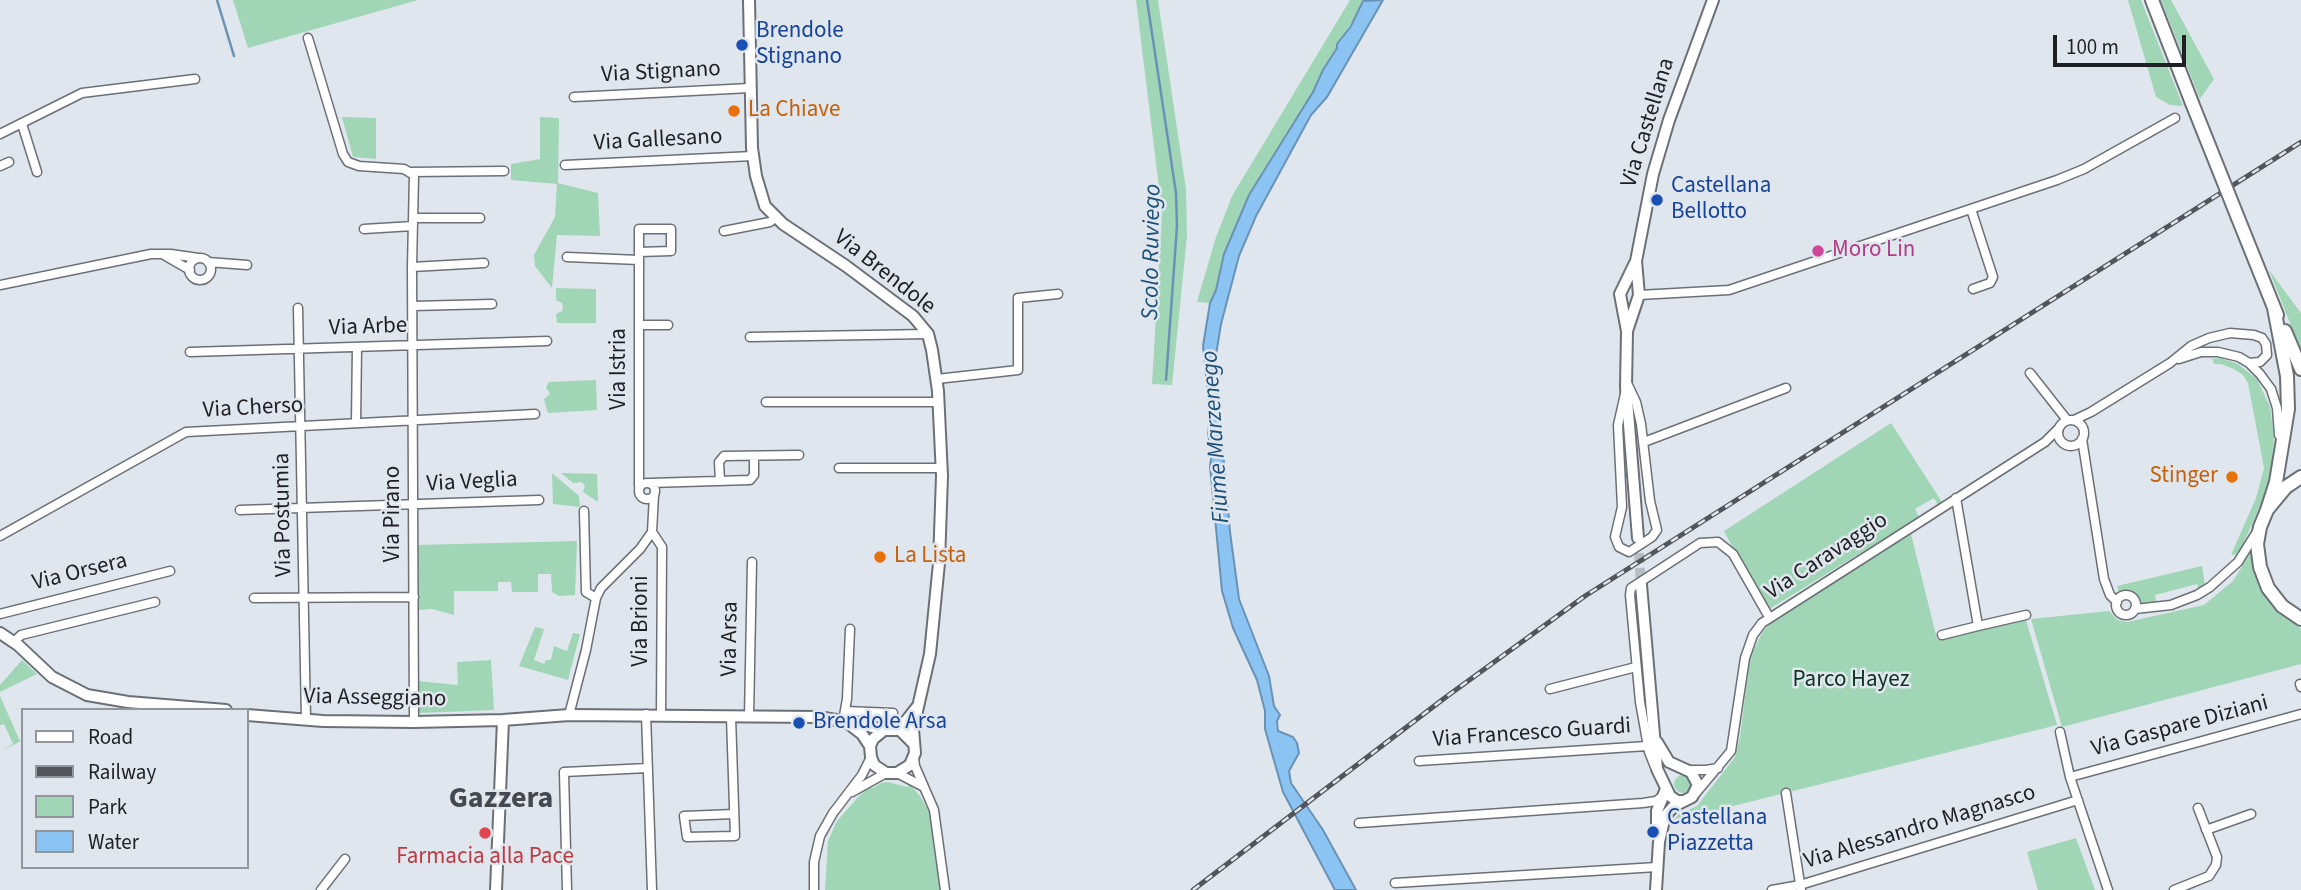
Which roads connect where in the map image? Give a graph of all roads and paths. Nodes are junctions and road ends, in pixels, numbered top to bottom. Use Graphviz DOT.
graph roads {
  1 [pos="749,0"];
  2 [pos="1713,0"];
  3 [pos="2152,0"];
  4 [pos="308,38"];
  5 [pos="195,79"];
  6 [pos="750,88"];
  7 [pos="574,97"];
  8 [pos="2175,118"];
  9 [pos="22,124"];
  10 [pos="0,134"];
  11 [pos="753,156"];
  12 [pos="9,162"];
  13 [pos="565,165"];
  14 [pos="0,166"];
  15 [pos="504,171"];
  16 [pos="410,172"];
  17 [pos="37,173"];
  18 [pos="1971,209"];
  19 [pos="480,218"];
  20 [pos="775,218"];
  21 [pos="413,222"];
  22 [pos="364,229"];
  23 [pos="724,231"];
  24 [pos="164,255"];
  25 [pos="639,256"];
  26 [pos="567,257"];
  27 [pos="198,258"];
  28 [pos="1636,261"];
  29 [pos="208,262"];
  30 [pos="484,263"];
  31 [pos="247,265"];
  32 [pos="412,267"];
  33 [pos="190,270"];
  34 [pos="0,285"];
  35 [pos="1973,289"];
  36 [pos="1622,294"];
  37 [pos="1058,295"];
  38 [pos="1637,295"];
  39 [pos="492,304"];
  40 [pos="412,306"];
  41 [pos="2274,308"];
  42 [pos="299,309"];
  43 [pos="639,325"];
  44 [pos="668,325"];
  45 [pos="1627,331"];
  46 [pos="928,334"];
  47 [pos="750,337"];
  48 [pos="547,341"];
  49 [pos="413,346"];
  50 [pos="357,348"];
  51 [pos="300,350"];
  52 [pos="190,352"];
  53 [pos="2170,363"];
  54 [pos="2249,363"];
  55 [pos="2301,369"];
  56 [pos="2030,373"];
  57 [pos="937,379"];
  58 [pos="1626,384"];
  59 [pos="1786,388"];
  60 [pos="766,402"];
  61 [pos="939,402"];
  62 [pos="535,414"];
  63 [pos="2090,414"];
  64 [pos="413,419"];
  65 [pos="2071,420"];
  66 [pos="356,423"];
  67 [pos="301,426"];
  68 [pos="2082,426"];
  69 [pos="2058,429"];
  70 [pos="2082,439"];
  71 [pos="2060,441"];
  72 [pos="1644,442"];
  73 [pos="2045,442"];
  74 [pos="799,455"];
  75 [pos="754,456"];
  76 [pos="2280,462"];
  77 [pos="839,468"];
  78 [pos="942,468"];
  79 [pos="2301,477"];
  80 [pos="720,481"];
  81 [pos="649,483"];
  82 [pos="639,486"];
  83 [pos="654,495"];
  84 [pos="1956,498"];
  85 [pos="538,500"];
  86 [pos="414,505"];
  87 [pos="303,508"];
  88 [pos="240,510"];
  89 [pos="2267,510"];
  90 [pos="584,511"];
  91 [pos="2260,527"];
  92 [pos="652,532"];
  93 [pos="0,536"];
  94 [pos="1638,538"];
  95 [pos="752,562"];
  96 [pos="170,571"];
  97 [pos="1641,584"];
  98 [pos="305,597"];
  99 [pos="414,597"];
  100 [pos="254,598"];
  101 [pos="596,598"];
  102 [pos="155,602"];
  103 [pos="2117,602"];
  104 [pos="2135,609"];
  105 [pos="0,614"];
  106 [pos="2026,615"];
  107 [pos="1769,617"];
  108 [pos="2301,619"];
  109 [pos="1978,626"];
  110 [pos="850,629"];
  111 [pos="0,633"];
  112 [pos="1942,635"];
  113 [pos="14,642"];
  114 [pos="1636,667"];
  115 [pos="1550,690"];
  116 [pos="920,701"];
  117 [pos="202,708"];
  118 [pos="892,713"];
  119 [pos="661,714"];
  120 [pos="2301,714"];
  121 [pos="248,715"];
  122 [pos="569,715"];
  123 [pos="646,715"];
  124 [pos="731,717"];
  125 [pos="749,717"];
  126 [pos="845,718"];
  127 [pos="306,720"];
  128 [pos="503,720"];
  129 [pos="414,722"];
  130 [pos="889,730"];
  131 [pos="2060,732"];
  132 [pos="1651,741"];
  133 [pos="913,743"];
  134 [pos="871,752"];
  135 [pos="914,758"];
  136 [pos="1419,761"];
  137 [pos="648,768"];
  138 [pos="1718,768"];
  139 [pos="1683,769"];
  140 [pos="892,773"];
  141 [pos="2070,777"];
  142 [pos="924,787"];
  143 [pos="1665,790"];
  144 [pos="850,793"];
  145 [pos="1786,793"];
  146 [pos="1689,798"];
  147 [pos="2078,800"];
  148 [pos="1639,803"];
  149 [pos="2197,808"];
  150 [pos="734,814"];
  151 [pos="2251,814"];
  152 [pos="1359,823"];
  153 [pos="1657,823"];
  154 [pos="2206,830"];
  155 [pos="1659,842"];
  156 [pos="345,859"];
  157 [pos="1657,867"];
  158 [pos="1395,883"];
  159 [pos="1800,888"];
  160 [pos="321,890"];
  161 [pos="496,890"];
  162 [pos="567,890"];
  163 [pos="652,890"];
  164 [pos="815,890"];
  165 [pos="946,890"];
  166 [pos="1656,890"];
  167 [pos="1772,890"];
  168 [pos="2108,890"];
  169 [pos="2174,890"];
  1 -- 6 [label="street, Via Brendole"];
  2 -- 28 [label="street, Via Castellana"];
  3 -- 41 [label="main road, bridge"];
  4 -- 16 [label="street"];
  5 -- 9 [label="street"];
  6 -- 7 [label="street, Via Stignano"];
  6 -- 11 [label="street, Via Brendole"];
  8 -- 18 [label="street"];
  9 -- 10 [label="street"];
  9 -- 17 [label="street"];
  11 -- 13 [label="street, Via Gallesano"];
  11 -- 20 [label="street, Via Brendole"];
  12 -- 14 [label="street"];
  15 -- 16 [label="street"];
  16 -- 21 [label="street, Via Pirano"];
  18 -- 35 [label="street"];
  18 -- 38 [label="street"];
  19 -- 21 [label="street"];
  20 -- 23 [label="street"];
  20 -- 46 [label="street, Via Brendole"];
  21 -- 22 [label="street"];
  21 -- 32 [label="street, Via Pirano"];
  24 -- 27 [label="street"];
  24 -- 33 [label="street"];
  24 -- 34 [label="street"];
  25 -- 25 [label="street, Via Istria"];
  25 -- 26 [label="street"];
  25 -- 43 [label="street, Via Istria"];
  27 -- 29 [label="street"];
  27 -- 33 [label="street"];
  28 -- 36 [label="street, Via Castellana"];
  28 -- 38 [label="street, Via Castellana"];
  29 -- 31 [label="street"];
  29 -- 33 [label="street"];
  30 -- 32 [label="street"];
  32 -- 40 [label="street, Via Pirano"];
  36 -- 38 [label="street"];
  36 -- 38 [label="street"];
  36 -- 45 [label="street, Via Castellana"];
  37 -- 57 [label="street"];
  38 -- 45 [label="street, Via Castellana"];
  39 -- 40 [label="street"];
  40 -- 49 [label="street, Via Pirano"];
  41 -- 55 [label="main road"];
  41 -- 76 [label="main road"];
  42 -- 51 [label="street, Via Postumia"];
  43 -- 44 [label="street"];
  43 -- 82 [label="street, Via Istria"];
  45 -- 58 [label="street, Via Castellana"];
  46 -- 47 [label="street"];
  46 -- 57 [label="street, Via Brendole"];
  48 -- 49 [label="street, Via Arbe"];
  49 -- 50 [label="street, Via Arbe"];
  49 -- 64 [label="street, Via Pirano"];
  50 -- 51 [label="street, Via Arbe"];
  50 -- 66 [label="street"];
  51 -- 52 [label="street, Via Arbe"];
  51 -- 67 [label="street, Via Postumia"];
  53 -- 54 [label="street, Via Caravaggio"];
  53 -- 54 [label="street, Via Caravaggio"];
  53 -- 63 [label="street, Via Caravaggio"];
  54 -- 76 [label="street"];
  56 -- 65 [label="street"];
  57 -- 61 [label="street, Via Brendole"];
  58 -- 72 [label="street, Via Castellana"];
  58 -- 72 [label="street, Via Castellana"];
  58 -- 94 [label="street, Via Castellana"];
  59 -- 72 [label="street"];
  60 -- 61 [label="street"];
  61 -- 78 [label="street, Via Brendole"];
  62 -- 64 [label="street, Via Cherso"];
  63 -- 65 [label="street, Via Caravaggio"];
  63 -- 68 [label="street, Via Caravaggio"];
  64 -- 66 [label="street, Via Cherso"];
  64 -- 86 [label="street, Via Pirano"];
  65 -- 68 [label="street"];
  65 -- 69 [label="street, Via Caravaggio"];
  66 -- 67 [label="street, Via Cherso"];
  67 -- 87 [label="street, Via Postumia"];
  67 -- 93 [label="street, Via Cherso"];
  68 -- 70 [label="street"];
  69 -- 71 [label="street"];
  69 -- 73 [label="street, Via Caravaggio"];
  70 -- 71 [label="street, Via Caravaggio"];
  70 -- 103 [label="street"];
  71 -- 73 [label="street, Via Caravaggio"];
  73 -- 84 [label="street, Via Caravaggio"];
  74 -- 75 [label="street"];
  75 -- 80 [label="street"];
  75 -- 80 [label="street"];
  76 -- 89 [label="main road"];
  77 -- 78 [label="street"];
  78 -- 116 [label="street, Via Brendole"];
  79 -- 89 [label="main road"];
  80 -- 81 [label="street"];
  81 -- 82 [label="street"];
  81 -- 83 [label="street"];
  82 -- 83 [label="street"];
  83 -- 92 [label="street"];
  84 -- 107 [label="street, Via Caravaggio"];
  84 -- 109 [label="street"];
  85 -- 86 [label="street, Via Veglia"];
  86 -- 87 [label="street, Via Veglia"];
  86 -- 99 [label="street, Via Pirano"];
  87 -- 88 [label="street, Via Veglia"];
  87 -- 98 [label="street, Via Postumia"];
  89 -- 91 [label="main road"];
  90 -- 101 [label="street"];
  91 -- 104 [label="street"];
  91 -- 108 [label="main road"];
  92 -- 101 [label="street"];
  92 -- 119 [label="street, Via Brioni"];
  95 -- 125 [label="street, Via Arsa"];
  96 -- 105 [label="street, Via Orsera"];
  97 -- 132 [label="street"];
  98 -- 99 [label="street"];
  98 -- 100 [label="street"];
  98 -- 127 [label="street, Via Postumia"];
  99 -- 129 [label="street, Via Pirano"];
  101 -- 122 [label="street"];
  102 -- 113 [label="street"];
  103 -- 104 [label="street"];
  103 -- 104 [label="street"];
  106 -- 109 [label="street"];
  107 -- 114 [label="street, Via Francesco Guardi"];
  107 -- 138 [label="street, Via Caravaggio"];
  109 -- 112 [label="street"];
  110 -- 126 [label="street"];
  111 -- 113 [label="street"];
  113 -- 117 [label="street"];
  114 -- 115 [label="street"];
  114 -- 132 [label="street, Via Francesco Guardi"];
  116 -- 130 [label="street, Via Brendole"];
  116 -- 133 [label="street, Via Brendole"];
  118 -- 126 [label="street"];
  119 -- 123 [label="street"];
  119 -- 124 [label="street"];
  120 -- 141 [label="street, Via Gaspare Diziani"];
  121 -- 127 [label="street, Via Asseggiano"];
  122 -- 123 [label="street"];
  122 -- 128 [label="street"];
  123 -- 137 [label="street"];
  124 -- 125 [label="street"];
  124 -- 150 [label="street"];
  125 -- 126 [label="street"];
  126 -- 130 [label="street"];
  126 -- 134 [label="street"];
  127 -- 129 [label="street, Via Asseggiano"];
  128 -- 129 [label="street, Via Asseggiano"];
  128 -- 161 [label="street"];
  130 -- 133 [label="street"];
  130 -- 134 [label="street"];
  131 -- 141 [label="street"];
  132 -- 136 [label="street, Via Francesco Guardi"];
  132 -- 139 [label="street"];
  132 -- 143 [label="street"];
  133 -- 135 [label="street"];
  134 -- 140 [label="street"];
  134 -- 144 [label="street"];
  135 -- 140 [label="street"];
  135 -- 142 [label="street"];
  137 -- 162 [label="street"];
  137 -- 163 [label="street"];
  138 -- 139 [label="street"];
  138 -- 146 [label="street, Via Caravaggio"];
  139 -- 143 [label="street"];
  139 -- 146 [label="street"];
  140 -- 142 [label="street"];
  140 -- 144 [label="street"];
  141 -- 147 [label="street"];
  142 -- 165 [label="street"];
  143 -- 146 [label="street"];
  143 -- 148 [label="street"];
  143 -- 153 [label="street"];
  144 -- 164 [label="street"];
  145 -- 159 [label="street"];
  146 -- 155 [label="street"];
  147 -- 159 [label="street, Via Alessandro Magnasco"];
  147 -- 168 [label="street"];
  148 -- 152 [label="street"];
  148 -- 153 [label="street"];
  149 -- 154 [label="street"];
  150 -- 150 [label="street"];
  151 -- 154 [label="street"];
  153 -- 155 [label="street"];
  154 -- 169 [label="street"];
  155 -- 157 [label="street"];
  156 -- 160 [label="street"];
  157 -- 158 [label="street"];
  157 -- 166 [label="street"];
  159 -- 167 [label="street, Via Alessandro Magnasco"];
}
